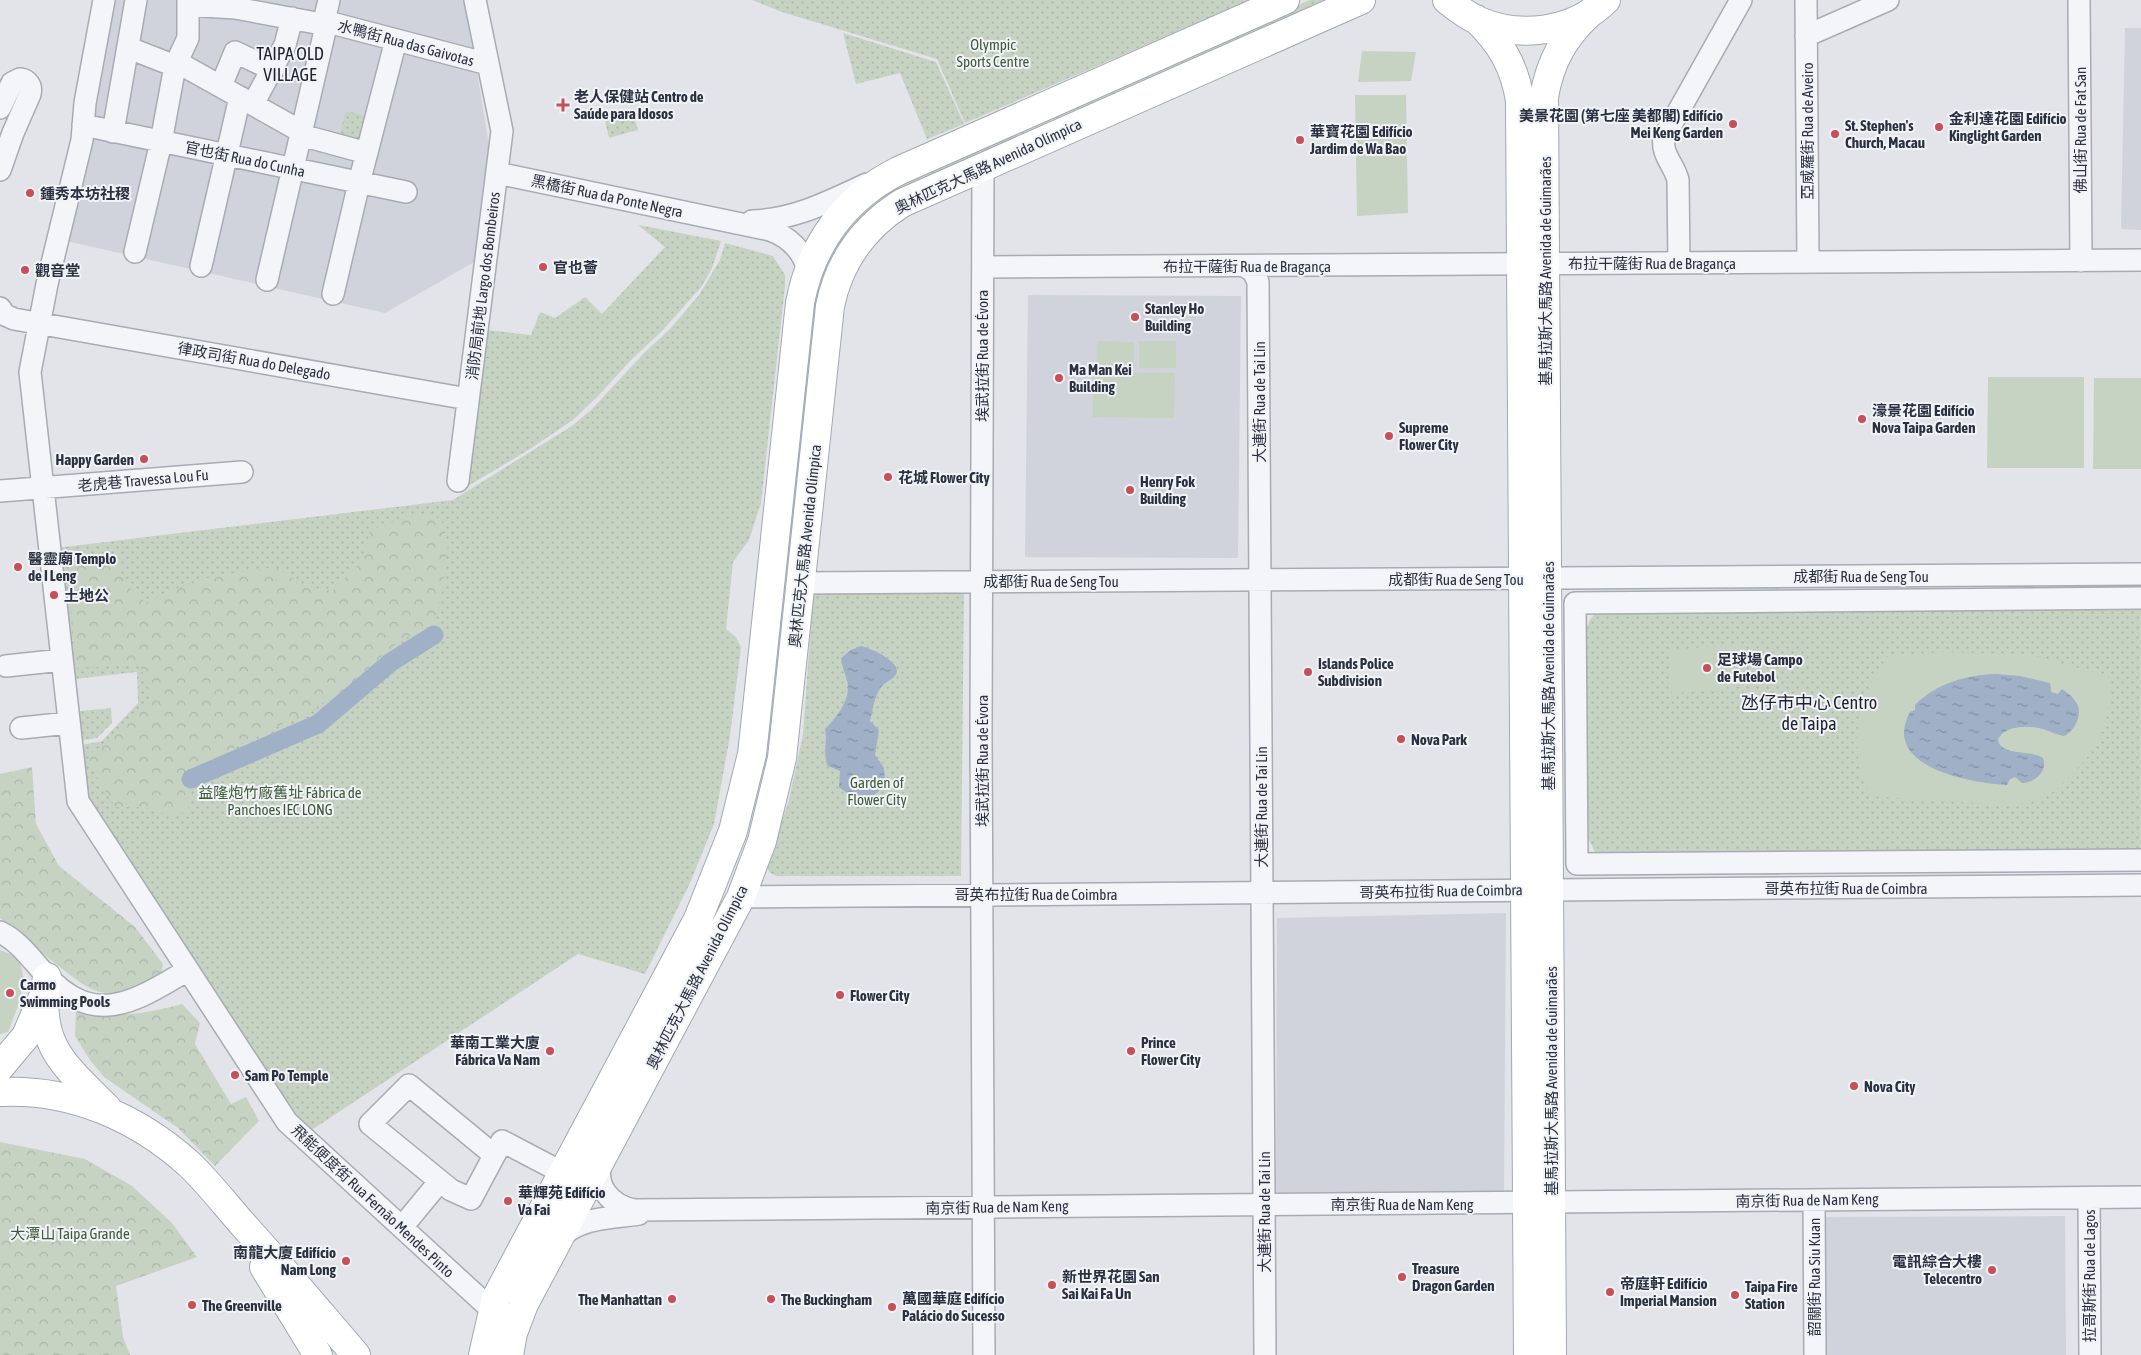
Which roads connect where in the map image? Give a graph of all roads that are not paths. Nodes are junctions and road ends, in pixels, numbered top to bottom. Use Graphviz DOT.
graph roads {
  1 [pos="104,0"];
  2 [pos="136,0"];
  3 [pos="329,0"];
  4 [pos="476,0"];
  5 [pos="1285,0"];
  6 [pos="1361,0"];
  7 [pos="1741,0"];
  8 [pos="1806,0"];
  9 [pos="1888,0"];
  10 [pos="2079,0"];
  11 [pos="188,3"];
  12 [pos="236,4"];
  13 [pos="1598,6"];
  14 [pos="1454,7"];
  15 [pos="292,18"];
  16 [pos="326,23"];
  17 [pos="98,31"];
  18 [pos="1806,36"];
  19 [pos="396,40"];
  20 [pos="130,42"];
  21 [pos="176,64"];
  22 [pos="488,64"];
  23 [pos="273,70"];
  24 [pos="221,86"];
  25 [pos="86,93"];
  26 [pos="120,100"];
  27 [pos="247,101"];
  28 [pos="0,108"];
  29 [pos="6,130"];
  30 [pos="83,131"];
  31 [pos="113,132"];
  32 [pos="301,134"];
  33 [pos="161,142"];
  34 [pos="366,154"];
  35 [pos="227,155"];
  36 [pos="982,167"];
  37 [pos="293,169"];
  38 [pos="0,170"];
  39 [pos="898,171"];
  40 [pos="497,173"];
  41 [pos="359,182"];
  42 [pos="406,192"];
  43 [pos="717,218"];
  44 [pos="135,252"];
  45 [pos="2081,260"];
  46 [pos="2141,260"];
  47 [pos="1808,262"];
  48 [pos="1679,263"];
  49 [pos="1533,264"];
  50 [pos="201,266"];
  51 [pos="1244,266"];
  52 [pos="1272,266"];
  53 [pos="984,267"];
  54 [pos="808,270"];
  55 [pos="267,280"];
  56 [pos="1258,282"];
  57 [pos="333,294"];
  58 [pos="0,308"];
  59 [pos="39,324"];
  60 [pos="468,398"];
  61 [pos="242,472"];
  62 [pos="458,481"];
  63 [pos="43,488"];
  64 [pos="0,491"];
  65 [pos="773,561"];
  66 [pos="2141,574"];
  67 [pos="1535,578"];
  68 [pos="1260,580"];
  69 [pos="982,582"];
  70 [pos="801,585"];
  71 [pos="2141,598"];
  72 [pos="768,603"];
  73 [pos="62,660"];
  74 [pos="6,666"];
  75 [pos="69,723"];
  76 [pos="21,728"];
  77 [pos="2141,860"];
  78 [pos="2141,885"];
  79 [pos="1537,890"];
  80 [pos="1262,892"];
  81 [pos="983,894"];
  82 [pos="740,897"];
  83 [pos="0,932"];
  84 [pos="188,970"];
  85 [pos="0,1067"];
  86 [pos="0,1092"];
  87 [pos="112,1113"];
  88 [pos="494,1155"];
  89 [pos="602,1157"];
  90 [pos="563,1173"];
  91 [pos="440,1181"];
  92 [pos="2141,1197"];
  93 [pos="2089,1198"];
  94 [pos="1814,1200"];
  95 [pos="1539,1203"];
  96 [pos="1264,1205"];
  97 [pos="984,1207"];
  98 [pos="664,1210"];
  99 [pos="402,1227"];
  100 [pos="556,1243"];
  101 [pos="493,1311"];
  102 [pos="316,1335"];
  103 [pos="356,1355"];
  104 [pos="483,1355"];
  105 [pos="509,1355"];
  106 [pos="984,1355"];
  107 [pos="1265,1355"];
  108 [pos="1528,1355"];
  109 [pos="1552,1355"];
  110 [pos="1815,1355"];
  111 [pos="2090,1355"];
  1 -- 17 [label="street, 飛能便度街 Rua Fernão Mendes Pinto"];
  2 -- 20 [label="street"];
  3 -- 16 [label="street"];
  4 -- 22 [label="street, 消防局前地 Largo dos Bombeiros"];
  5 -- 39 [label="main road, 奧林匹克大馬路 Avenida Olímpica"];
  6 -- 36 [label="main road, 奧林匹克大馬路 Avenida Olímpica"];
  7 -- 48 [label="street"];
  8 -- 18 [label="street, 亞威羅街 Rua de Aveiro"];
  9 -- 18 [label="street"];
  10 -- 45 [label="street, 佛山街 Rua de Fat San"];
  11 -- 12 [label="street, 水鴨街 Rua das Gaivotas"];
  11 -- 21 [label="street"];
  12 -- 15 [label="street, 水鴨街 Rua das Gaivotas"];
  13 -- 14 [label="main road"];
  13 -- 49 [label="main road, 基馬拉斯大馬路 Avenida de Guimarães"];
  14 -- 49 [label="main road, 基馬拉斯大馬路 Avenida de Guimarães"];
  15 -- 16 [label="street, 水鴨街 Rua das Gaivotas"];
  15 -- 23 [label="street"];
  16 -- 19 [label="street, 水鴨街 Rua das Gaivotas"];
  16 -- 32 [label="street"];
  17 -- 20 [label="street"];
  17 -- 25 [label="street, 飛能便度街 Rua Fernão Mendes Pinto"];
  18 -- 47 [label="street, 亞威羅街 Rua de Aveiro"];
  19 -- 22 [label="street, 水鴨街 Rua das Gaivotas"];
  19 -- 34 [label="street"];
  20 -- 21 [label="street"];
  20 -- 26 [label="street"];
  21 -- 24 [label="street"];
  21 -- 33 [label="street"];
  22 -- 40 [label="street, 消防局前地 Largo dos Bombeiros"];
  23 -- 24 [label="street"];
  23 -- 27 [label="street"];
  24 -- 27 [label="street"];
  25 -- 26 [label="street"];
  25 -- 30 [label="street, 飛能便度街 Rua Fernão Mendes Pinto"];
  26 -- 31 [label="street"];
  27 -- 32 [label="street"];
  27 -- 35 [label="street"];
  28 -- 29 [label="street"];
  29 -- 38 [label="street"];
  30 -- 31 [label="street, 官也街 Rua do Cunha"];
  30 -- 59 [label="street, 飛能便度街 Rua Fernão Mendes Pinto"];
  31 -- 33 [label="street, 官也街 Rua do Cunha"];
  32 -- 34 [label="street"];
  32 -- 37 [label="street"];
  33 -- 35 [label="street, 官也街 Rua do Cunha"];
  33 -- 44 [label="street"];
  34 -- 41 [label="street"];
  35 -- 37 [label="street, 官也街 Rua do Cunha"];
  35 -- 50 [label="street"];
  36 -- 53 [label="street, 埃武拉街 Rua de Évora"];
  36 -- 70 [label="main road, 奧林匹克大馬路 Avenida Olímpica"];
  37 -- 41 [label="street, 官也街 Rua do Cunha"];
  37 -- 55 [label="street"];
  39 -- 43 [label="street, 黑橋街 Rua da Ponte Negra"];
  39 -- 54 [label="main road, 奧林匹克大馬路 Avenida Olímpica"];
  40 -- 43 [label="street, 黑橋街 Rua da Ponte Negra"];
  40 -- 60 [label="street, 消防局前地 Largo dos Bombeiros"];
  41 -- 42 [label="street, 官也街 Rua do Cunha"];
  41 -- 57 [label="street"];
  43 -- 54 [label="street, 黑橋街 Rua da Ponte Negra"];
  45 -- 46 [label="street, 布拉干薩街 Rua de Bragança"];
  45 -- 47 [label="street, 布拉干薩街 Rua de Bragança"];
  47 -- 48 [label="street, 布拉干薩街 Rua de Bragança"];
  48 -- 49 [label="street, 布拉干薩街 Rua de Bragança"];
  49 -- 52 [label="street, 布拉干薩街 Rua de Bragança"];
  49 -- 67 [label="main road, 基馬拉斯大馬路 Avenida de Guimarães"];
  51 -- 52 [label="street, 布拉干薩街 Rua de Bragança"];
  51 -- 53 [label="street, 布拉干薩街 Rua de Bragança"];
  51 -- 56 [label="street"];
  52 -- 56 [label="street"];
  53 -- 69 [label="street, 埃武拉街 Rua de Évora"];
  54 -- 65 [label="main road, 奧林匹克大馬路 Avenida Olímpica"];
  56 -- 68 [label="street, 大連街 Rua de Tai Lin"];
  58 -- 59 [label="street, 律政司街 Rua do Delegado"];
  59 -- 60 [label="street, 律政司街 Rua do Delegado"];
  59 -- 63 [label="street, 飛能便度街 Rua Fernão Mendes Pinto"];
  60 -- 62 [label="street, 消防局前地 Largo dos Bombeiros"];
  61 -- 63 [label="street, 老虎巷 Travessa Lou Fu"];
  63 -- 64 [label="street, 老虎巷 Travessa Lou Fu"];
  63 -- 73 [label="street, 飛能便度街 Rua Fernão Mendes Pinto"];
  65 -- 70 [label="main road"];
  65 -- 72 [label="main road, 奧林匹克大馬路 Avenida Olímpica"];
  66 -- 67 [label="street, 成都街 Rua de Seng Tou"];
  67 -- 68 [label="street, 成都街 Rua de Seng Tou"];
  67 -- 79 [label="main road, 基馬拉斯大馬路 Avenida de Guimarães"];
  68 -- 69 [label="street, 成都街 Rua de Seng Tou"];
  68 -- 80 [label="street, 大連街 Rua de Tai Lin"];
  69 -- 70 [label="street, 成都街 Rua de Seng Tou"];
  69 -- 81 [label="street, 埃武拉街 Rua de Évora"];
  70 -- 72 [label="main road"];
  70 -- 82 [label="main road, 奧林匹克大馬路 Avenida Olímpica"];
  71 -- 77 [label="street"];
  72 -- 90 [label="main road, 奧林匹克大馬路 Avenida Olímpica"];
  73 -- 74 [label="street"];
  73 -- 75 [label="street, 飛能便度街 Rua Fernão Mendes Pinto"];
  75 -- 76 [label="street"];
  75 -- 84 [label="street, 飛能便度街 Rua Fernão Mendes Pinto"];
  78 -- 79 [label="street, 哥英布拉街 Rua de Coimbra"];
  79 -- 80 [label="street, 哥英布拉街 Rua de Coimbra"];
  79 -- 95 [label="main road, 基馬拉斯大馬路 Avenida de Guimarães"];
  80 -- 81 [label="street, 哥英布拉街 Rua de Coimbra"];
  80 -- 96 [label="street, 大連街 Rua de Tai Lin"];
  81 -- 82 [label="street, 哥英布拉街 Rua de Coimbra"];
  81 -- 97 [label="street, 埃武拉街 Rua de Évora"];
  82 -- 89 [label="main road, 奧林匹克大馬路 Avenida Olímpica"];
  83 -- 84 [label="street"];
  84 -- 99 [label="street, 飛能便度街 Rua Fernão Mendes Pinto"];
  85 -- 87 [label="main road"];
  86 -- 87 [label="main road"];
  87 -- 102 [label="main road"];
  88 -- 90 [label="street"];
  88 -- 91 [label="street"];
  88 -- 91 [label="street"];
  89 -- 98 [label="street, 南京街 Rua de Nam Keng"];
  89 -- 100 [label="main road, 奧林匹克大馬路 Avenida Olímpica"];
  90 -- 101 [label="main road, 奧林匹克大馬路 Avenida Olímpica"];
  91 -- 99 [label="street"];
  92 -- 93 [label="street, 南京街 Rua de Nam Keng"];
  93 -- 94 [label="street, 南京街 Rua de Nam Keng"];
  93 -- 111 [label="street, 拉哥斯街 Rua de Lagos"];
  94 -- 95 [label="street, 南京街 Rua de Nam Keng"];
  94 -- 110 [label="street, 韶關街 Rua Siu Kuan"];
  95 -- 96 [label="street, 南京街 Rua de Nam Keng"];
  95 -- 108 [label="main road, 基馬拉斯大馬路 Avenida de Guimarães"];
  95 -- 109 [label="main road, 基馬拉斯大馬路 Avenida de Guimarães"];
  96 -- 97 [label="street, 南京街 Rua de Nam Keng"];
  96 -- 107 [label="street, 大連街 Rua de Tai Lin"];
  97 -- 98 [label="street, 南京街 Rua de Nam Keng"];
  97 -- 106 [label="street, 埃武拉街 Rua de Évora"];
  98 -- 100 [label="street, 南京街 Rua de Nam Keng"];
  99 -- 101 [label="street, 飛能便度街 Rua Fernão Mendes Pinto"];
  100 -- 105 [label="main road, 奧林匹克大馬路 Avenida Olímpica"];
  101 -- 104 [label="main road, 奧林匹克大馬路 Avenida Olímpica"];
  102 -- 103 [label="main road"];
}
